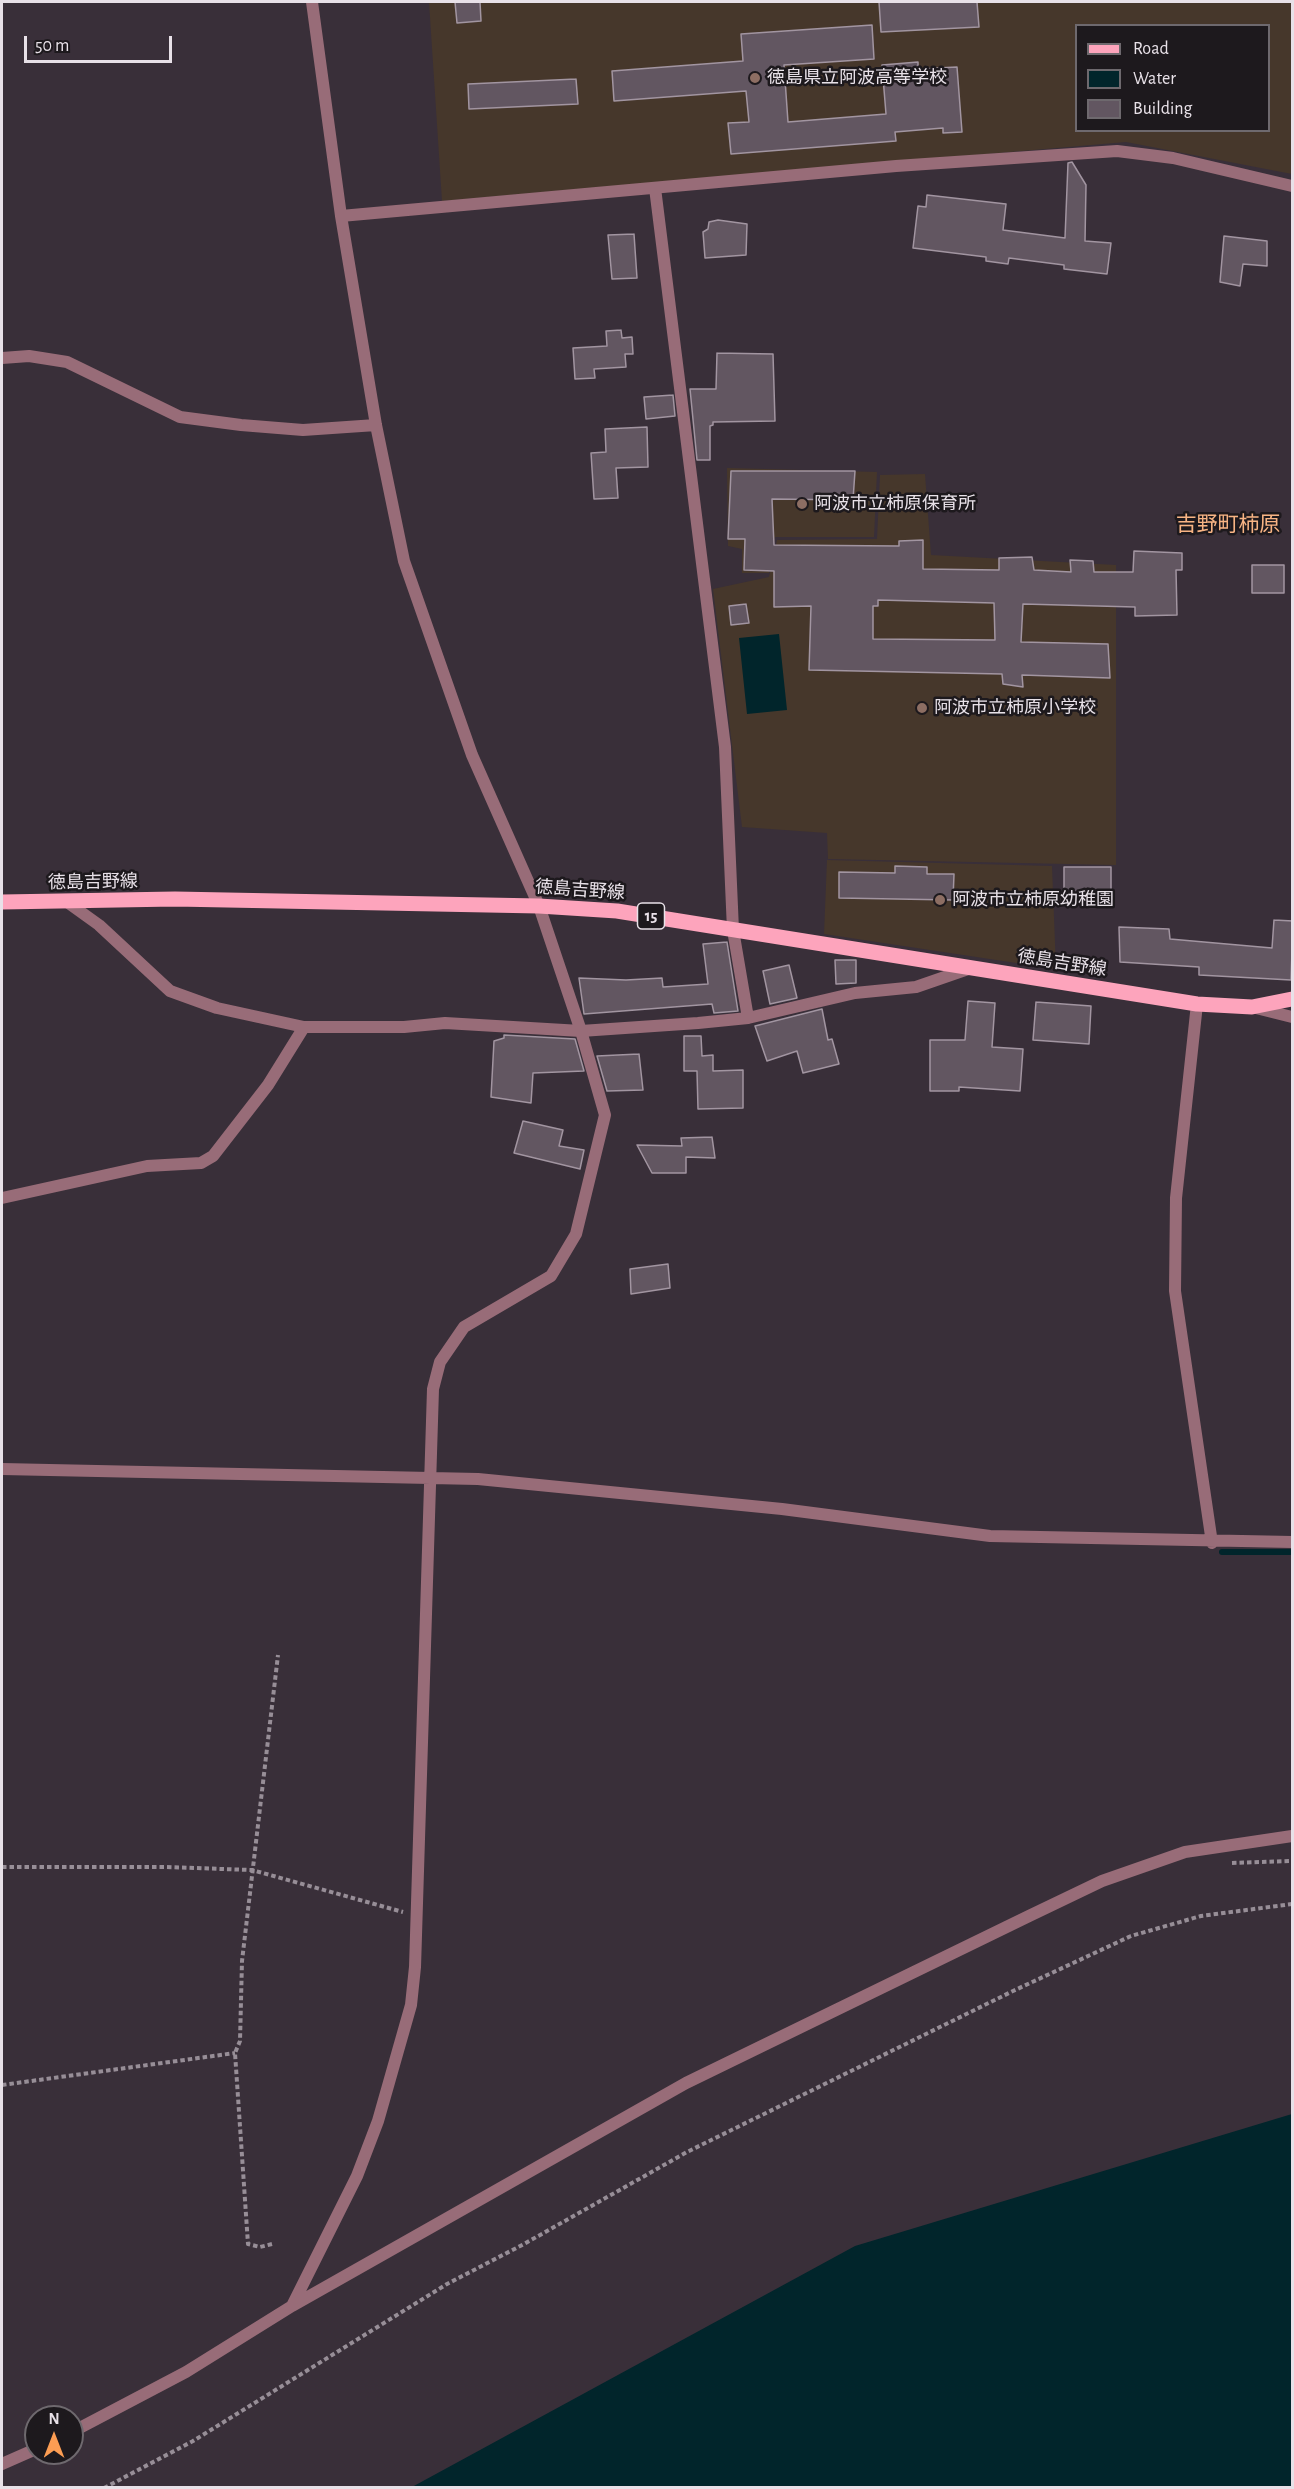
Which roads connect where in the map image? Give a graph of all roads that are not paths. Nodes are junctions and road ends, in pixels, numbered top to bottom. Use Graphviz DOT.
graph roads {
  1 [pos="312,2"];
  2 [pos="1293,186"];
  3 [pos="655,188"];
  4 [pos="341,216"];
  5 [pos="2,358"];
  6 [pos="376,425"];
  7 [pos="2,902"];
  8 [pos="67,903"];
  9 [pos="539,906"];
  10 [pos="733,930"];
  11 [pos="968,969"];
  12 [pos="1293,999"];
  13 [pos="1197,1004"];
  14 [pos="1252,1007"];
  15 [pos="1293,1017"];
  16 [pos="748,1018"];
  17 [pos="304,1027"];
  18 [pos="580,1031"];
  19 [pos="2,1198"];
  20 [pos="2,1469"];
  21 [pos="428,1478"];
  22 [pos="1293,1542"];
  23 [pos="1212,1543"];
  24 [pos="1293,1836"];
  25 [pos="292,2306"];
  26 [pos="84,2426"];
  27 [pos="24,2454"];
  28 [pos="2,2464"];
  1 -- 4 [label="street"];
  2 -- 3 [label="street"];
  3 -- 4 [label="street"];
  3 -- 10 [label="street"];
  4 -- 6 [label="street"];
  5 -- 6 [label="street"];
  6 -- 9 [label="street"];
  7 -- 8 [label="main road, 徳島吉野線 / 15"];
  8 -- 9 [label="main road, 徳島吉野線 / 15"];
  8 -- 17 [label="street"];
  9 -- 10 [label="main road, 徳島吉野線 / 15"];
  9 -- 18 [label="street"];
  10 -- 11 [label="main road, 徳島吉野線 / 15"];
  10 -- 16 [label="street"];
  11 -- 13 [label="main road, 徳島吉野線 / 15"];
  11 -- 16 [label="street"];
  12 -- 14 [label="main road, 徳島吉野線 / 15"];
  13 -- 14 [label="main road, 徳島吉野線 / 15"];
  13 -- 23 [label="street"];
  14 -- 15 [label="street"];
  16 -- 18 [label="street"];
  17 -- 18 [label="street"];
  17 -- 19 [label="street"];
  18 -- 21 [label="street"];
  20 -- 21 [label="street"];
  21 -- 23 [label="street"];
  21 -- 25 [label="street"];
  22 -- 23 [label="street"];
  24 -- 25 [label="street"];
  25 -- 26 [label="street"];
  27 -- 28 [label="street"];
}
